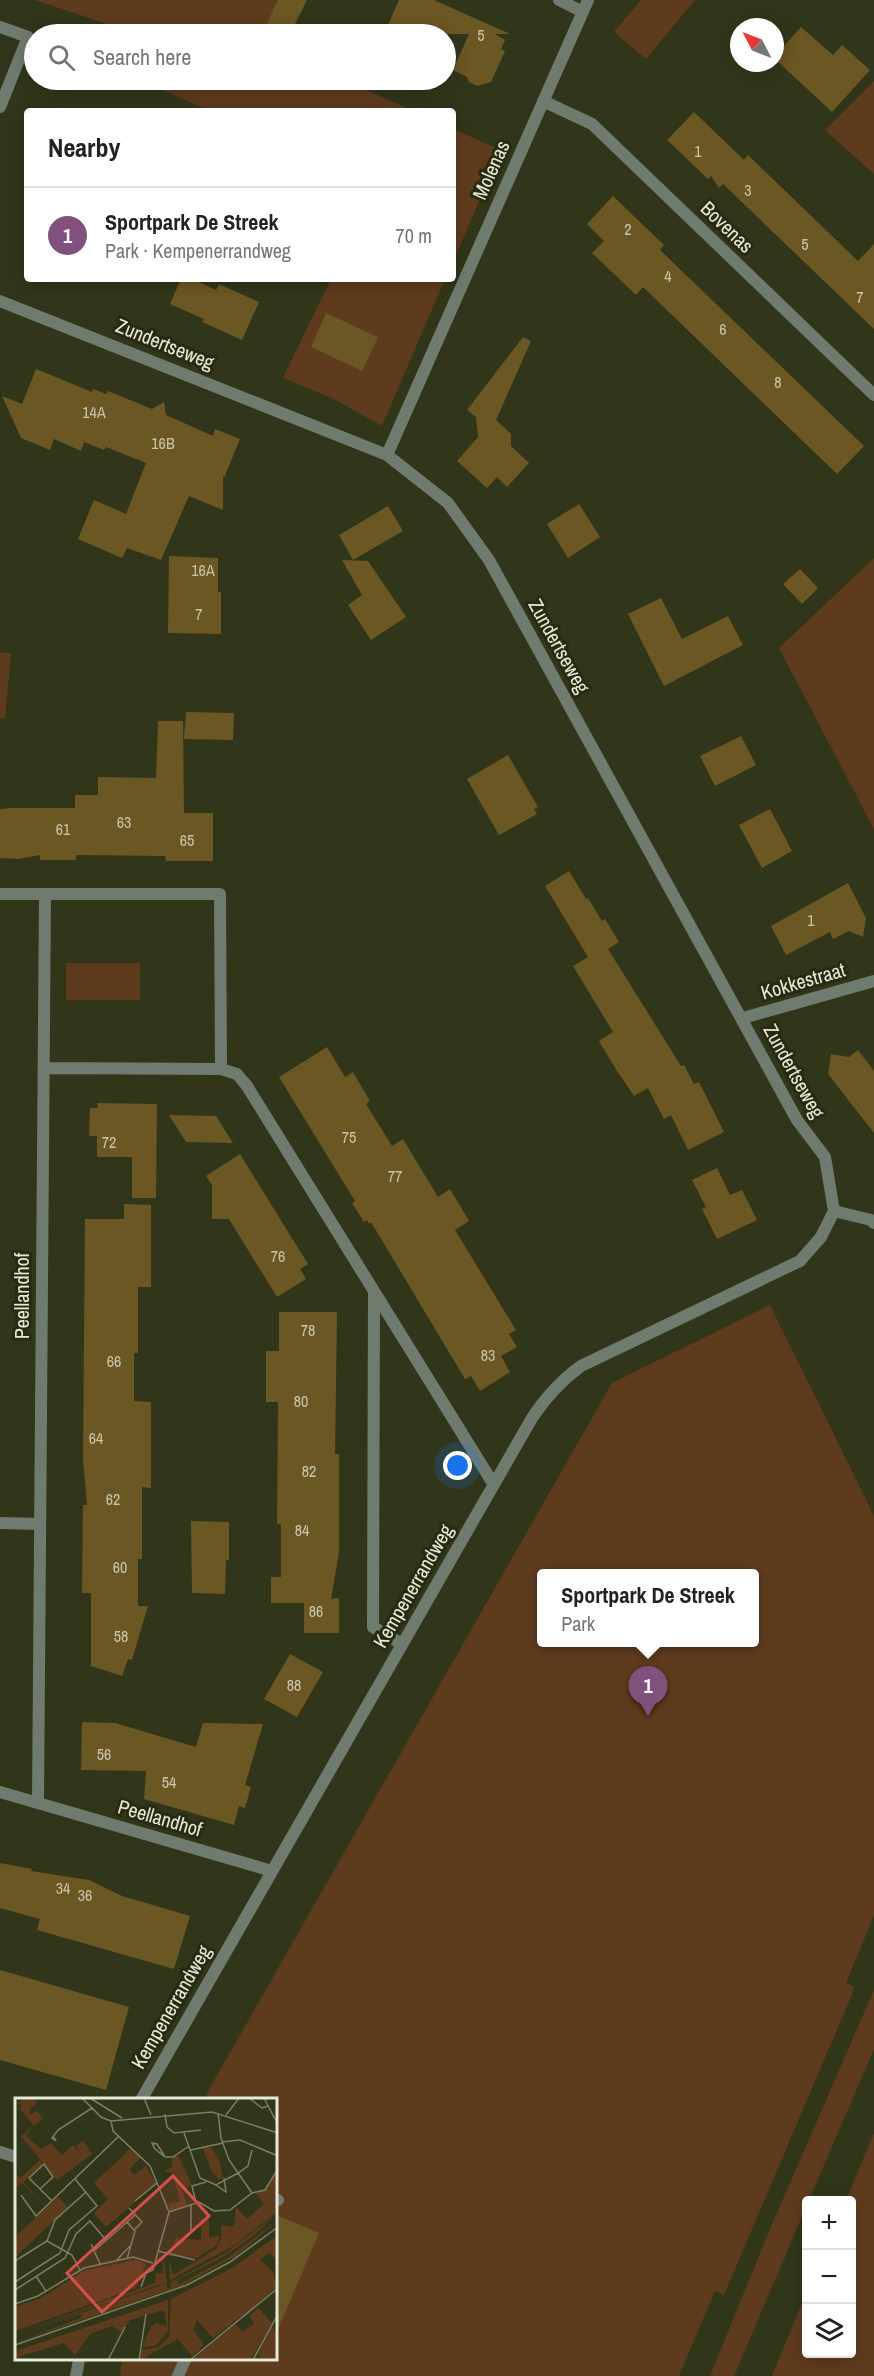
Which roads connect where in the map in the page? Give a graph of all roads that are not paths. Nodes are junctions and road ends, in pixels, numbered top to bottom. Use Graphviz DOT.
graph roads {
  1 [pos="559,0"];
  2 [pos="588,0"];
  3 [pos="581,11"];
  4 [pos="0,27"];
  5 [pos="24,36"];
  6 [pos="24,47"];
  7 [pos="543,101"];
  8 [pos="0,107"];
  9 [pos="0,301"];
  10 [pos="874,395"];
  11 [pos="387,455"];
  12 [pos="0,894"];
  13 [pos="45,894"];
  14 [pos="874,981"];
  15 [pos="743,1018"];
  16 [pos="44,1068"];
  17 [pos="221,1069"];
  18 [pos="834,1211"];
  19 [pos="874,1223"];
  20 [pos="374,1291"];
  21 [pos="494,1485"];
  22 [pos="0,1523"];
  23 [pos="40,1524"];
  24 [pos="402,1644"];
  25 [pos="0,1792"];
  26 [pos="38,1803"];
  27 [pos="272,1870"];
  28 [pos="142,2098"];
  29 [pos="0,2152"];
  30 [pos="15,2157"];
  31 [pos="79,2361"];
  32 [pos="185,2361"];
  33 [pos="76,2376"];
  34 [pos="178,2376"];
  1 -- 3 [label="street"];
  2 -- 3 [label="street, Molenas"];
  3 -- 7 [label="street, Molenas"];
  4 -- 5 [label="street"];
  6 -- 8 [label="street"];
  7 -- 10 [label="street, Bovenas"];
  7 -- 11 [label="street, Molenas"];
  9 -- 11 [label="street, Zundertseweg"];
  11 -- 15 [label="street, Zundertseweg"];
  12 -- 13 [label="street"];
  13 -- 16 [label="street, Peellandhof"];
  13 -- 17 [label="street"];
  14 -- 15 [label="street, Kokkestraat"];
  15 -- 18 [label="street, Zundertseweg"];
  16 -- 17 [label="street"];
  16 -- 23 [label="street, Peellandhof"];
  17 -- 20 [label="street"];
  18 -- 19 [label="street"];
  18 -- 21 [label="street, Kempenerrandweg"];
  20 -- 21 [label="street"];
  20 -- 24 [label="street"];
  21 -- 24 [label="street, Kempenerrandweg"];
  22 -- 23 [label="street"];
  23 -- 26 [label="street, Peellandhof"];
  24 -- 27 [label="street, Kempenerrandweg"];
  25 -- 26 [label="street, Peellandhof"];
  26 -- 27 [label="street, Peellandhof"];
  27 -- 28 [label="street, Kempenerrandweg"];
  29 -- 30 [label="street"];
  31 -- 33 [label="street"];
  32 -- 34 [label="street"];
}
